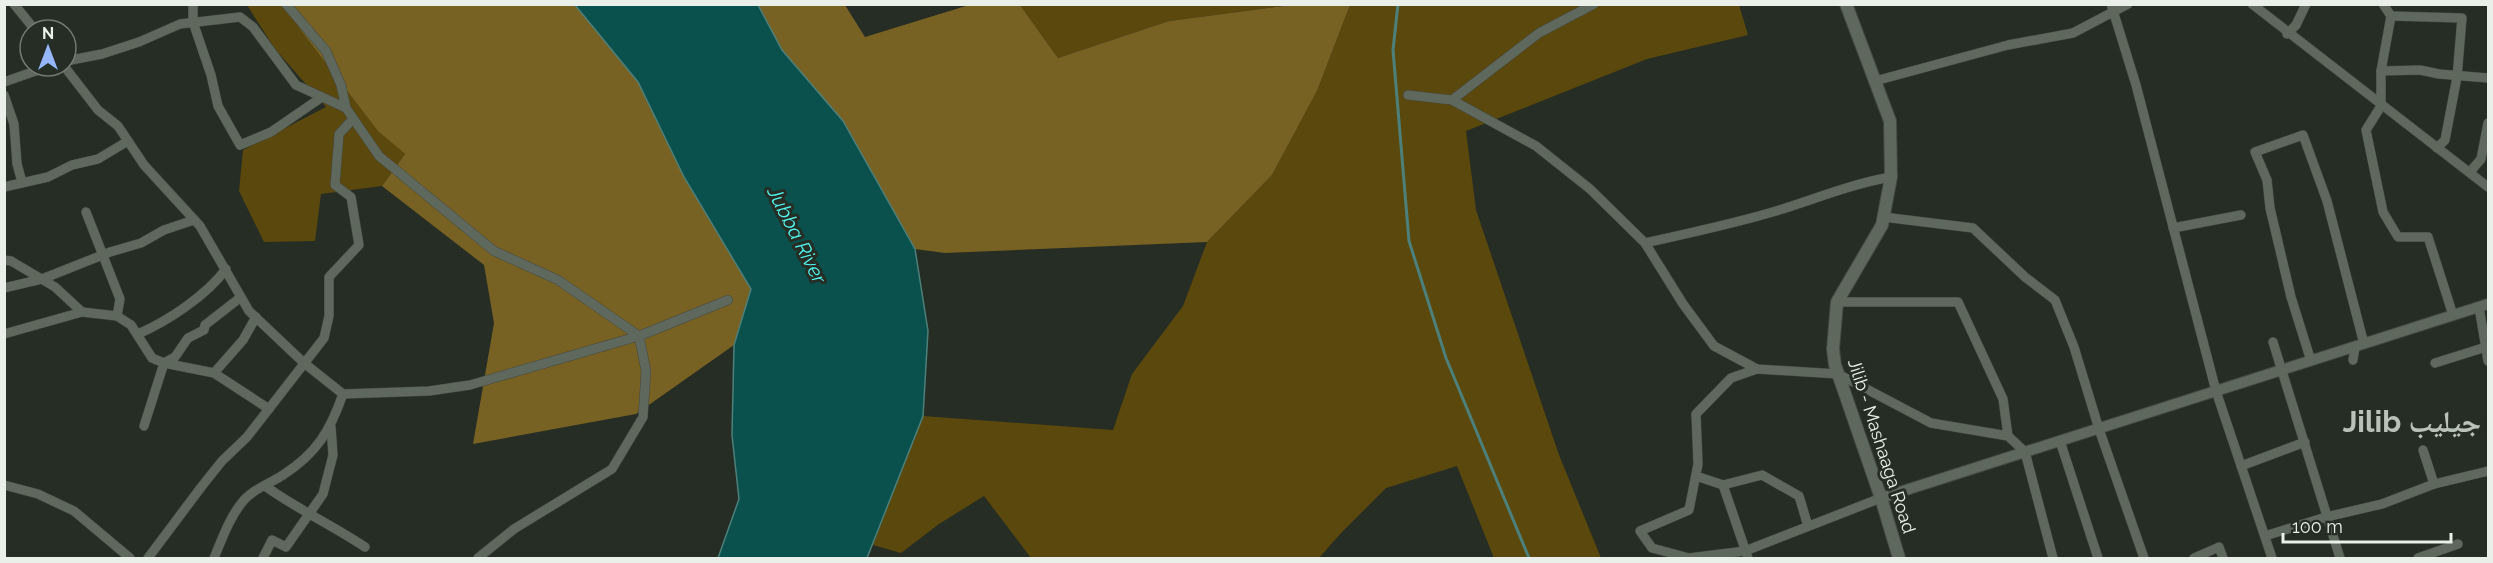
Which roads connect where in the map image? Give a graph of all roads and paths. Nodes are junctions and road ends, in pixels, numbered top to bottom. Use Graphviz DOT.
graph roads {
  1 [pos="14,4"];
  2 [pos="194,4"];
  3 [pos="286,4"];
  4 [pos="1594,4"];
  5 [pos="1846,4"];
  6 [pos="2128,4"];
  7 [pos="2306,4"];
  8 [pos="2384,4"];
  9 [pos="2253,5"];
  10 [pos="2113,8"];
  11 [pos="2391,16"];
  12 [pos="25,18"];
  13 [pos="193,22"];
  14 [pos="2287,34"];
  15 [pos="78,59"];
  16 [pos="2381,71"];
  17 [pos="2457,76"];
  18 [pos="73,78"];
  19 [pos="2488,78"];
  20 [pos="1875,81"];
  21 [pos="4,95"];
  22 [pos="1408,95"];
  23 [pos="322,97"];
  24 [pos="1452,100"];
  25 [pos="2380,106"];
  26 [pos="346,108"];
  27 [pos="353,119"];
  28 [pos="2488,123"];
  29 [pos="128,141"];
  30 [pos="2437,148"];
  31 [pos="2470,172"];
  32 [pos="1891,177"];
  33 [pos="22,182"];
  34 [pos="4,187"];
  35 [pos="2488,187"];
  36 [pos="86,212"];
  37 [pos="2241,215"];
  38 [pos="1884,217"];
  39 [pos="194,220"];
  40 [pos="2173,228"];
  41 [pos="1645,243"];
  42 [pos="102,255"];
  43 [pos="4,260"];
  44 [pos="226,269"];
  45 [pos="42,279"];
  46 [pos="4,288"];
  47 [pos="241,297"];
  48 [pos="728,300"];
  49 [pos="1837,302"];
  50 [pos="2484,305"];
  51 [pos="82,312"];
  52 [pos="2453,315"];
  53 [pos="117,316"];
  54 [pos="256,317"];
  55 [pos="4,334"];
  56 [pos="138,334"];
  57 [pos="639,336"];
  58 [pos="2273,342"];
  59 [pos="2359,345"];
  60 [pos="2486,347"];
  61 [pos="2353,360"];
  62 [pos="2310,361"];
  63 [pos="2488,361"];
  64 [pos="164,363"];
  65 [pos="304,363"];
  66 [pos="2435,363"];
  67 [pos="1757,369"];
  68 [pos="2282,370"];
  69 [pos="214,373"];
  70 [pos="1838,374"];
  71 [pos="2216,391"];
  72 [pos="343,394"];
  73 [pos="269,409"];
  74 [pos="144,426"];
  75 [pos="331,427"];
  76 [pos="2099,429"];
  77 [pos="2008,436"];
  78 [pos="2060,441"];
  79 [pos="2305,442"];
  80 [pos="2423,450"];
  81 [pos="2025,452"];
  82 [pos="2241,466"];
  83 [pos="2488,471"];
  84 [pos="1696,476"];
  85 [pos="2434,484"];
  86 [pos="4,485"];
  87 [pos="1723,485"];
  88 [pos="265,486"];
  89 [pos="1881,498"];
  90 [pos="310,515"];
  91 [pos="2326,517"];
  92 [pos="1808,526"];
  93 [pos="2265,536"];
  94 [pos="2458,544"];
  95 [pos="365,547"];
  96 [pos="1746,555"];
  97 [pos="130,558"];
  98 [pos="148,558"];
  99 [pos="214,558"];
  100 [pos="263,558"];
  101 [pos="478,558"];
  102 [pos="1899,558"];
  103 [pos="2053,558"];
  104 [pos="2098,558"];
  105 [pos="2144,558"];
  106 [pos="2194,558"];
  107 [pos="2223,558"];
  108 [pos="2272,558"];
  109 [pos="2340,558"];
  110 [pos="2418,558"];
  1 -- 12 [label="street"];
  2 -- 13 [label="street"];
  3 -- 26 [label="street"];
  4 -- 24 [label="street"];
  5 -- 20 [label="main road, Jilib - Mashaaga Road"];
  6 -- 10 [label="street"];
  7 -- 14 [label="street"];
  8 -- 11 [label="street"];
  9 -- 14 [label="street"];
  10 -- 20 [label="street"];
  10 -- 40 [label="street"];
  11 -- 16 [label="street"];
  11 -- 17 [label="street"];
  13 -- 15 [label="street"];
  13 -- 23 [label="street"];
  13 -- 23 [label="street"];
  14 -- 25 [label="street"];
  16 -- 17 [label="street"];
  16 -- 25 [label="street"];
  17 -- 19 [label="street"];
  17 -- 30 [label="street"];
  18 -- 29 [label="street"];
  20 -- 32 [label="main road, Jilib - Mashaaga Road"];
  21 -- 33 [label="street"];
  22 -- 24 [label="street"];
  23 -- 26 [label="street"];
  24 -- 41 [label="street"];
  25 -- 30 [label="street"];
  25 -- 52 [label="street"];
  26 -- 27 [label="street"];
  27 -- 57 [label="street"];
  27 -- 65 [label="street"];
  28 -- 31 [label="street"];
  29 -- 33 [label="street"];
  29 -- 39 [label="street"];
  30 -- 31 [label="street"];
  31 -- 35 [label="street"];
  32 -- 38 [label="main road, Jilib - Mashaaga Road"];
  32 -- 41 [label="street"];
  33 -- 34 [label="street"];
  36 -- 42 [label="street"];
  37 -- 40 [label="street"];
  38 -- 49 [label="main road, Jilib - Mashaaga Road"];
  38 -- 76 [label="street"];
  39 -- 42 [label="street"];
  39 -- 44 [label="street"];
  40 -- 71 [label="street"];
  41 -- 67 [label="street"];
  42 -- 45 [label="street"];
  42 -- 53 [label="street"];
  43 -- 45 [label="street"];
  44 -- 47 [label="street"];
  44 -- 56 [label="street"];
  45 -- 46 [label="street"];
  45 -- 51 [label="street"];
  47 -- 54 [label="street"];
  47 -- 64 [label="street"];
  48 -- 57 [label="street"];
  49 -- 70 [label="main road, Jilib - Mashaaga Road"];
  49 -- 77 [label="street"];
  50 -- 52 [label="street"];
  50 -- 60 [label="street"];
  51 -- 53 [label="street"];
  51 -- 55 [label="street"];
  52 -- 59 [label="street"];
  53 -- 56 [label="street"];
  54 -- 65 [label="street"];
  54 -- 69 [label="street"];
  56 -- 64 [label="street"];
  57 -- 72 [label="street"];
  57 -- 101 [label="street"];
  58 -- 68 [label="street"];
  59 -- 61 [label="street"];
  59 -- 62 [label="street"];
  59 -- 62 [label="street"];
  60 -- 63 [label="street"];
  60 -- 66 [label="street"];
  62 -- 68 [label="street"];
  64 -- 69 [label="street"];
  64 -- 74 [label="street"];
  65 -- 72 [label="street"];
  65 -- 73 [label="street"];
  67 -- 70 [label="street"];
  67 -- 84 [label="street"];
  68 -- 71 [label="street"];
  68 -- 79 [label="street"];
  69 -- 73 [label="street"];
  70 -- 77 [label="street"];
  70 -- 89 [label="main road, Jilib - Mashaaga Road"];
  71 -- 76 [label="street"];
  71 -- 82 [label="street"];
  72 -- 75 [label="street"];
  73 -- 98 [label="street"];
  75 -- 88 [label="street"];
  75 -- 90 [label="street"];
  76 -- 78 [label="street"];
  76 -- 105 [label="street"];
  77 -- 81 [label="street"];
  78 -- 81 [label="street"];
  78 -- 104 [label="street"];
  79 -- 82 [label="street"];
  79 -- 91 [label="street"];
  80 -- 85 [label="street"];
  81 -- 89 [label="street"];
  81 -- 103 [label="street"];
  82 -- 93 [label="street"];
  83 -- 85 [label="street"];
  84 -- 87 [label="street"];
  84 -- 96 [label="street"];
  85 -- 91 [label="street"];
  86 -- 97 [label="street"];
  87 -- 92 [label="street"];
  87 -- 96 [label="street"];
  88 -- 90 [label="street"];
  88 -- 99 [label="street"];
  89 -- 92 [label="street"];
  89 -- 102 [label="main road, Jilib - Mashaaga Road"];
  90 -- 95 [label="street"];
  90 -- 100 [label="street"];
  91 -- 93 [label="street"];
  91 -- 109 [label="street"];
  92 -- 96 [label="street"];
  93 -- 108 [label="street"];
  94 -- 110 [label="street"];
  106 -- 107 [label="street"];
}
